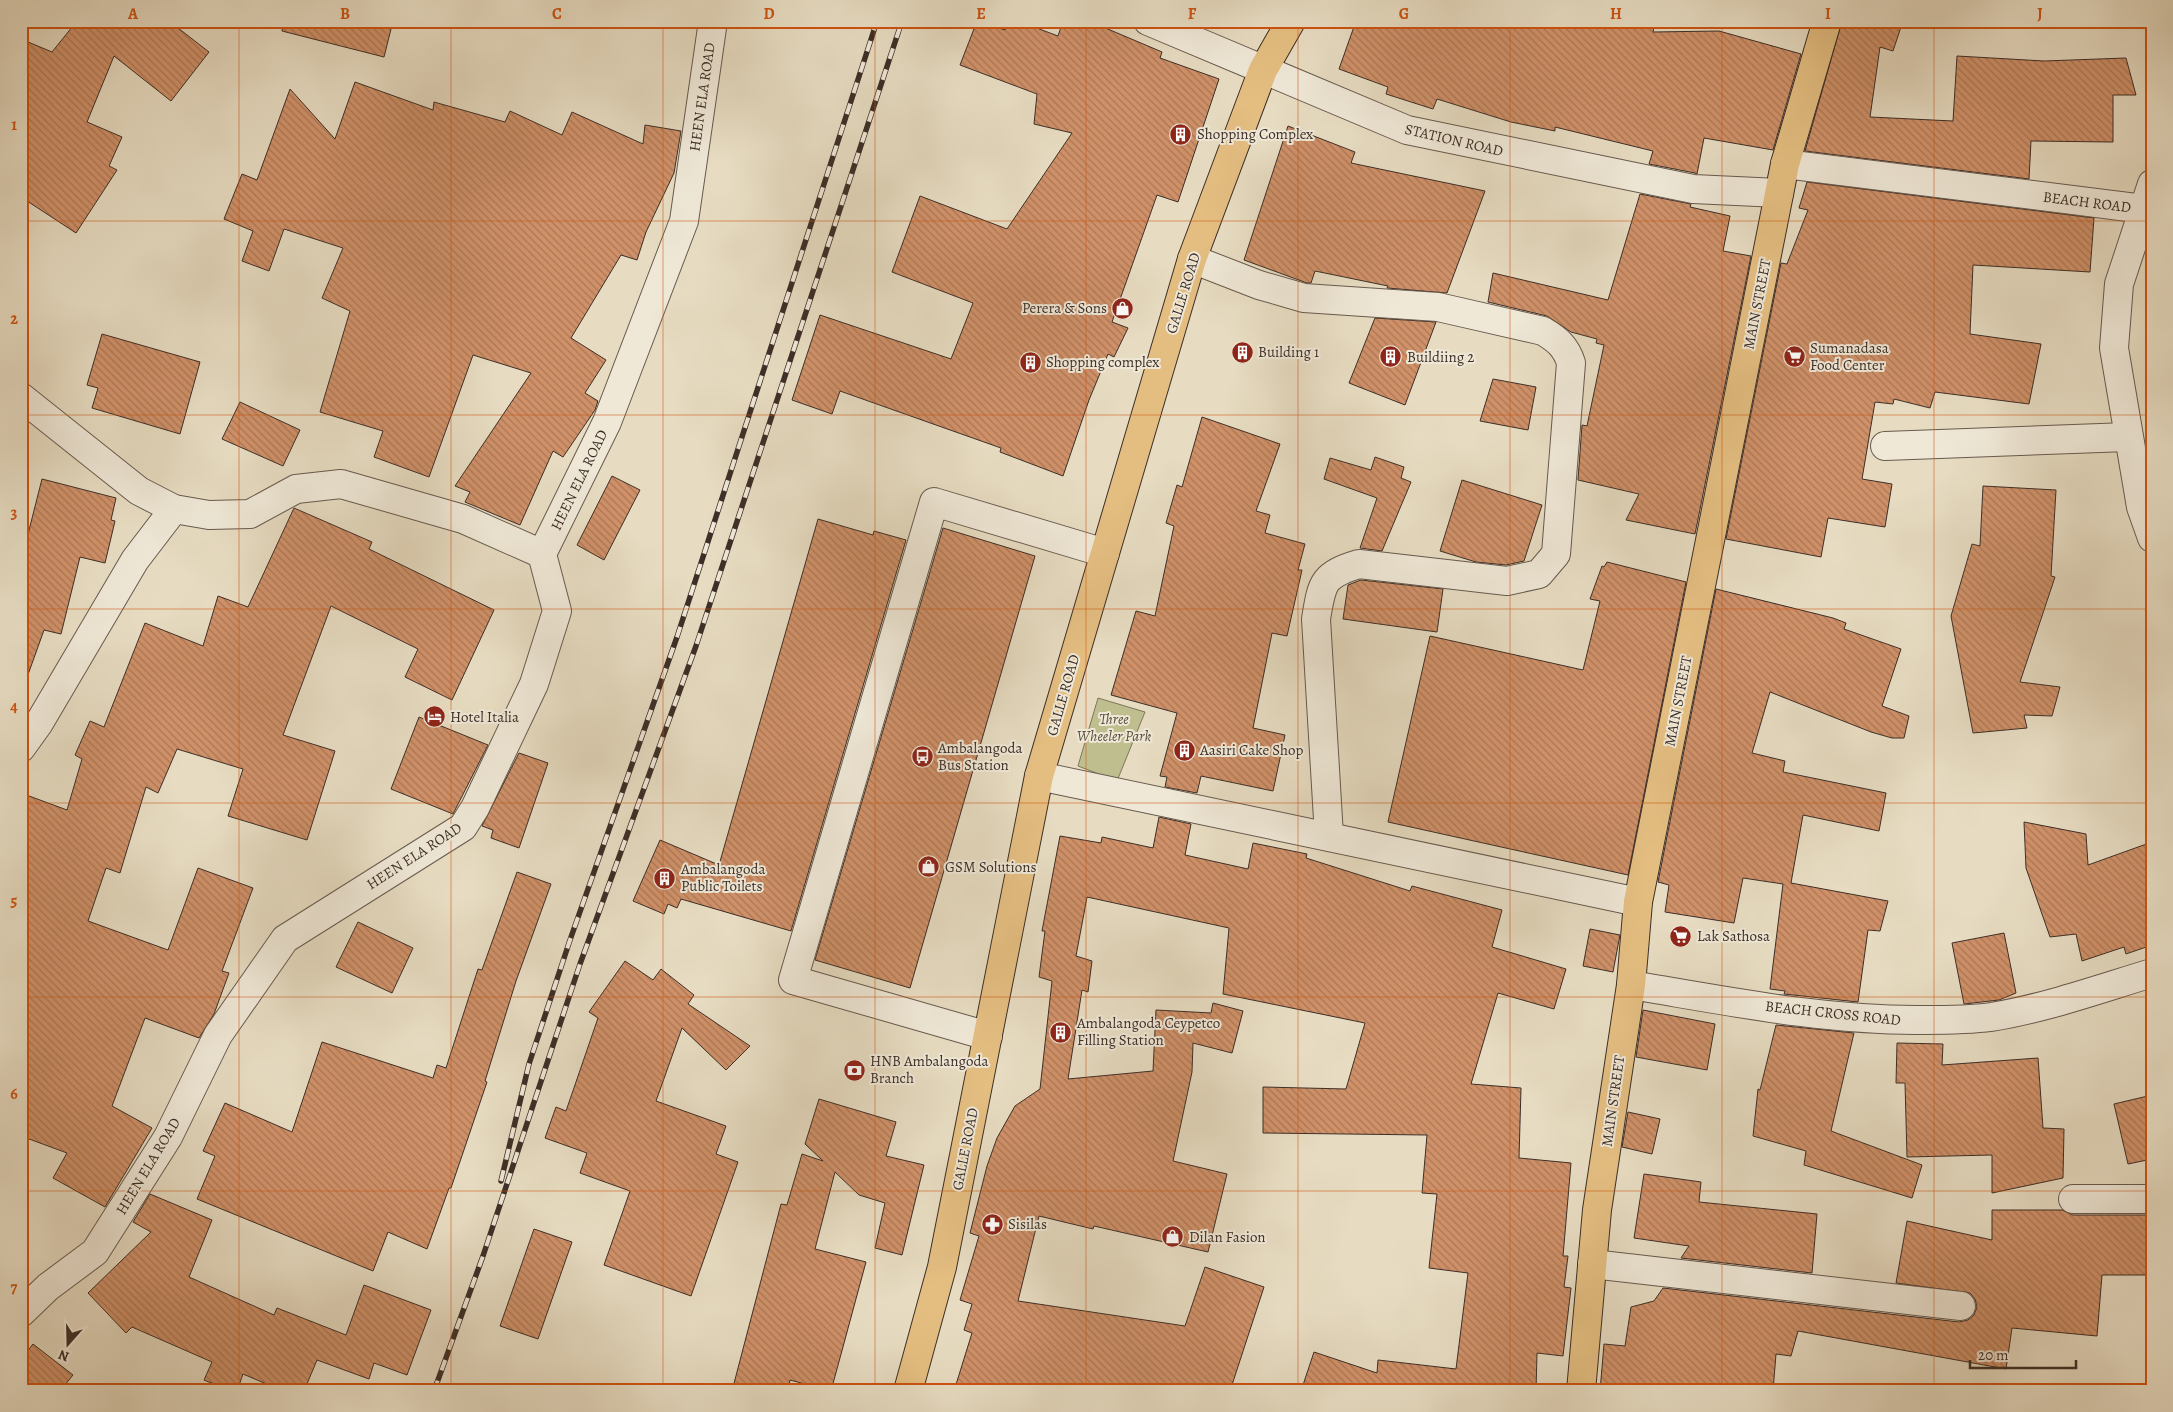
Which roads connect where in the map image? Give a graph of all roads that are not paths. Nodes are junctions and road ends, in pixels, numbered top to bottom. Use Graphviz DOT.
graph roads {
  1 [pos="713,21"];
  2 [pos="1148,21"];
  3 [pos="1291,21"];
  4 [pos="1827,21"];
  5 [pos="1263,70"];
  6 [pos="1785,164"];
  7 [pos="1779,193"];
  8 [pos="2148,196"];
  9 [pos="1192,259"];
  10 [pos="21,397"];
  11 [pos="2128,437"];
  12 [pos="1885,446"];
  13 [pos="174,509"];
  14 [pos="2152,538"];
  15 [pos="1105,553"];
  16 [pos="542,554"];
  17 [pos="21,748"];
  18 [pos="1039,776"];
  19 [pos="1329,836"];
  20 [pos="1638,902"];
  21 [pos="2152,972"];
  22 [pos="1630,985"];
  23 [pos="988,1036"];
  24 [pos="2073,1199"];
  25 [pos="2152,1199"];
  26 [pos="1592,1264"];
  27 [pos="1961,1306"];
  28 [pos="21,1313"];
  29 [pos="908,1391"];
  30 [pos="1581,1391"];
  1 -- 16 [label="street, HEEN ELA ROAD"];
  2 -- 5 [label="street, STATION ROAD"];
  3 -- 5 [label="main road, GALLE ROAD"];
  4 -- 6 [label="main road, MAIN STREET"];
  5 -- 7 [label="street, STATION ROAD"];
  5 -- 9 [label="main road, GALLE ROAD"];
  6 -- 7 [label="main road, MAIN STREET"];
  6 -- 8 [label="street, BEACH ROAD"];
  7 -- 20 [label="main road, MAIN STREET"];
  8 -- 11 [label="street, BEACH ROAD"];
  9 -- 15 [label="main road, GALLE ROAD"];
  9 -- 19 [label="street"];
  10 -- 13 [label="street"];
  11 -- 12 [label="street"];
  11 -- 14 [label="street, BEACH ROAD"];
  13 -- 16 [label="street"];
  13 -- 17 [label="street"];
  15 -- 18 [label="main road, GALLE ROAD"];
  15 -- 23 [label="street"];
  16 -- 28 [label="street, HEEN ELA ROAD"];
  18 -- 19 [label="street"];
  18 -- 23 [label="main road, GALLE ROAD"];
  19 -- 20 [label="street"];
  20 -- 22 [label="main road, MAIN STREET"];
  21 -- 22 [label="street, BEACH CROSS ROAD"];
  22 -- 26 [label="main road, MAIN STREET"];
  23 -- 29 [label="main road, GALLE ROAD"];
  24 -- 25 [label="street"];
  26 -- 27 [label="street"];
  26 -- 30 [label="main road, MAIN STREET"];
}
